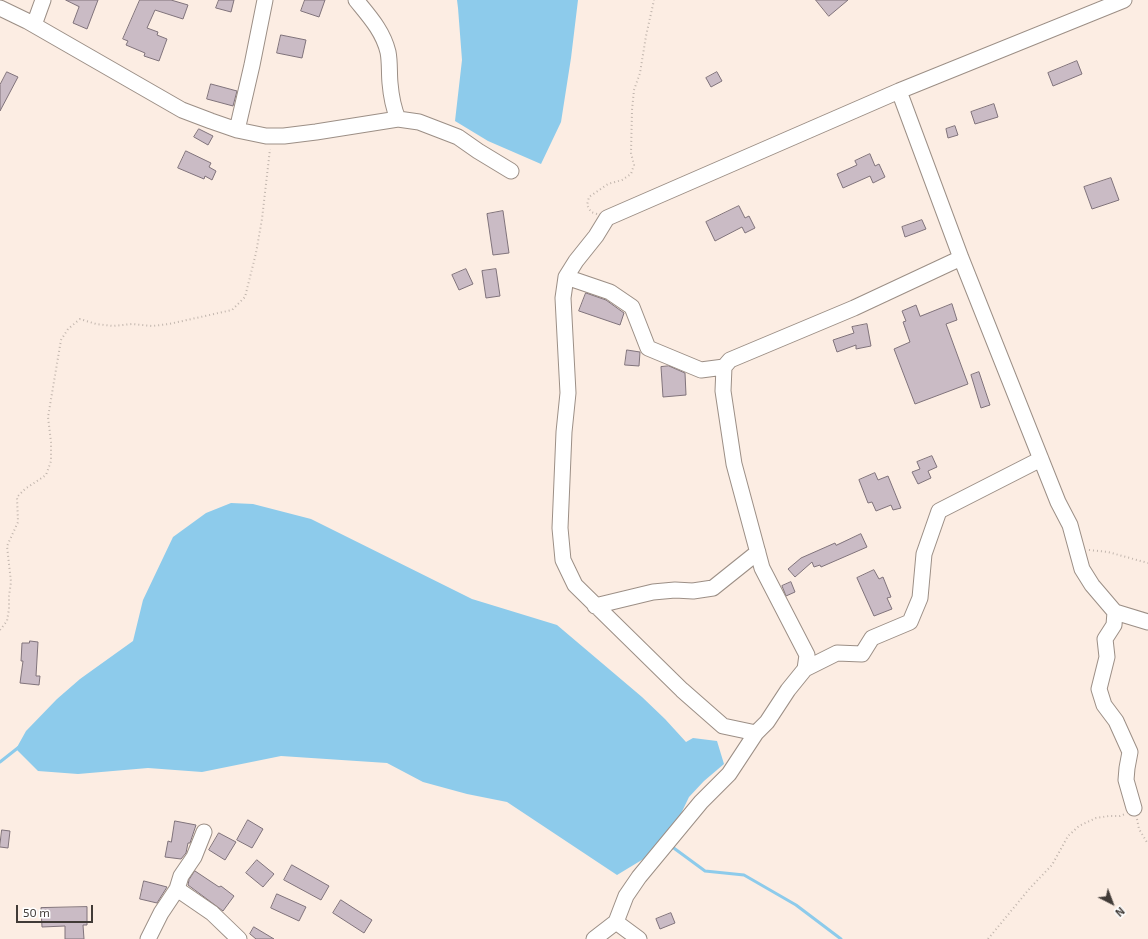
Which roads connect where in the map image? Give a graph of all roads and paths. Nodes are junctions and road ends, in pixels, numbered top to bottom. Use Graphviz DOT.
graph roads {
  1 [pos="43,0"];
  2 [pos="265,0"];
  3 [pos="654,0"];
  4 [pos="1124,0"];
  5 [pos="360,2"];
  6 [pos="0,8"];
  7 [pos="34,25"];
  8 [pos="899,91"];
  9 [pos="398,119"];
  10 [pos="237,130"];
  11 [pos="272,136"];
  12 [pos="511,171"];
  13 [pos="607,218"];
  14 [pos="961,258"];
  15 [pos="566,277"];
  16 [pos="724,367"];
  17 [pos="1041,459"];
  18 [pos="1076,548"];
  19 [pos="758,552"];
  20 [pos="1148,563"];
  21 [pos="595,606"];
  22 [pos="1115,612"];
  23 [pos="1148,622"];
  24 [pos="0,630"];
  25 [pos="805,669"];
  26 [pos="756,732"];
  27 [pos="1134,808"];
  28 [pos="204,832"];
  29 [pos="1148,844"];
  30 [pos="177,889"];
  31 [pos="616,922"];
  32 [pos="148,939"];
  33 [pos="239,939"];
  34 [pos="594,939"];
  35 [pos="638,939"];
  36 [pos="988,939"];
  1 -- 7 [label="street"];
  2 -- 10 [label="street"];
  3 -- 13 [label="path"];
  4 -- 8 [label="street"];
  5 -- 9 [label="street"];
  6 -- 7 [label="street"];
  7 -- 10 [label="street"];
  8 -- 13 [label="street"];
  8 -- 14 [label="street"];
  9 -- 11 [label="street"];
  9 -- 12 [label="street"];
  10 -- 11 [label="street"];
  11 -- 24 [label="path"];
  13 -- 15 [label="street"];
  14 -- 16 [label="street"];
  14 -- 17 [label="street"];
  15 -- 16 [label="street"];
  15 -- 21 [label="street"];
  16 -- 19 [label="street"];
  17 -- 18 [label="street"];
  17 -- 25 [label="street"];
  18 -- 20 [label="path"];
  18 -- 22 [label="street"];
  19 -- 21 [label="street"];
  19 -- 25 [label="street"];
  21 -- 26 [label="street"];
  22 -- 23 [label="street"];
  22 -- 27 [label="street"];
  25 -- 26 [label="street"];
  26 -- 31 [label="street"];
  27 -- 29 [label="path"];
  27 -- 36 [label="path"];
  28 -- 30 [label="street"];
  30 -- 32 [label="street"];
  30 -- 33 [label="street"];
  31 -- 34 [label="street"];
  31 -- 35 [label="street"];
}
